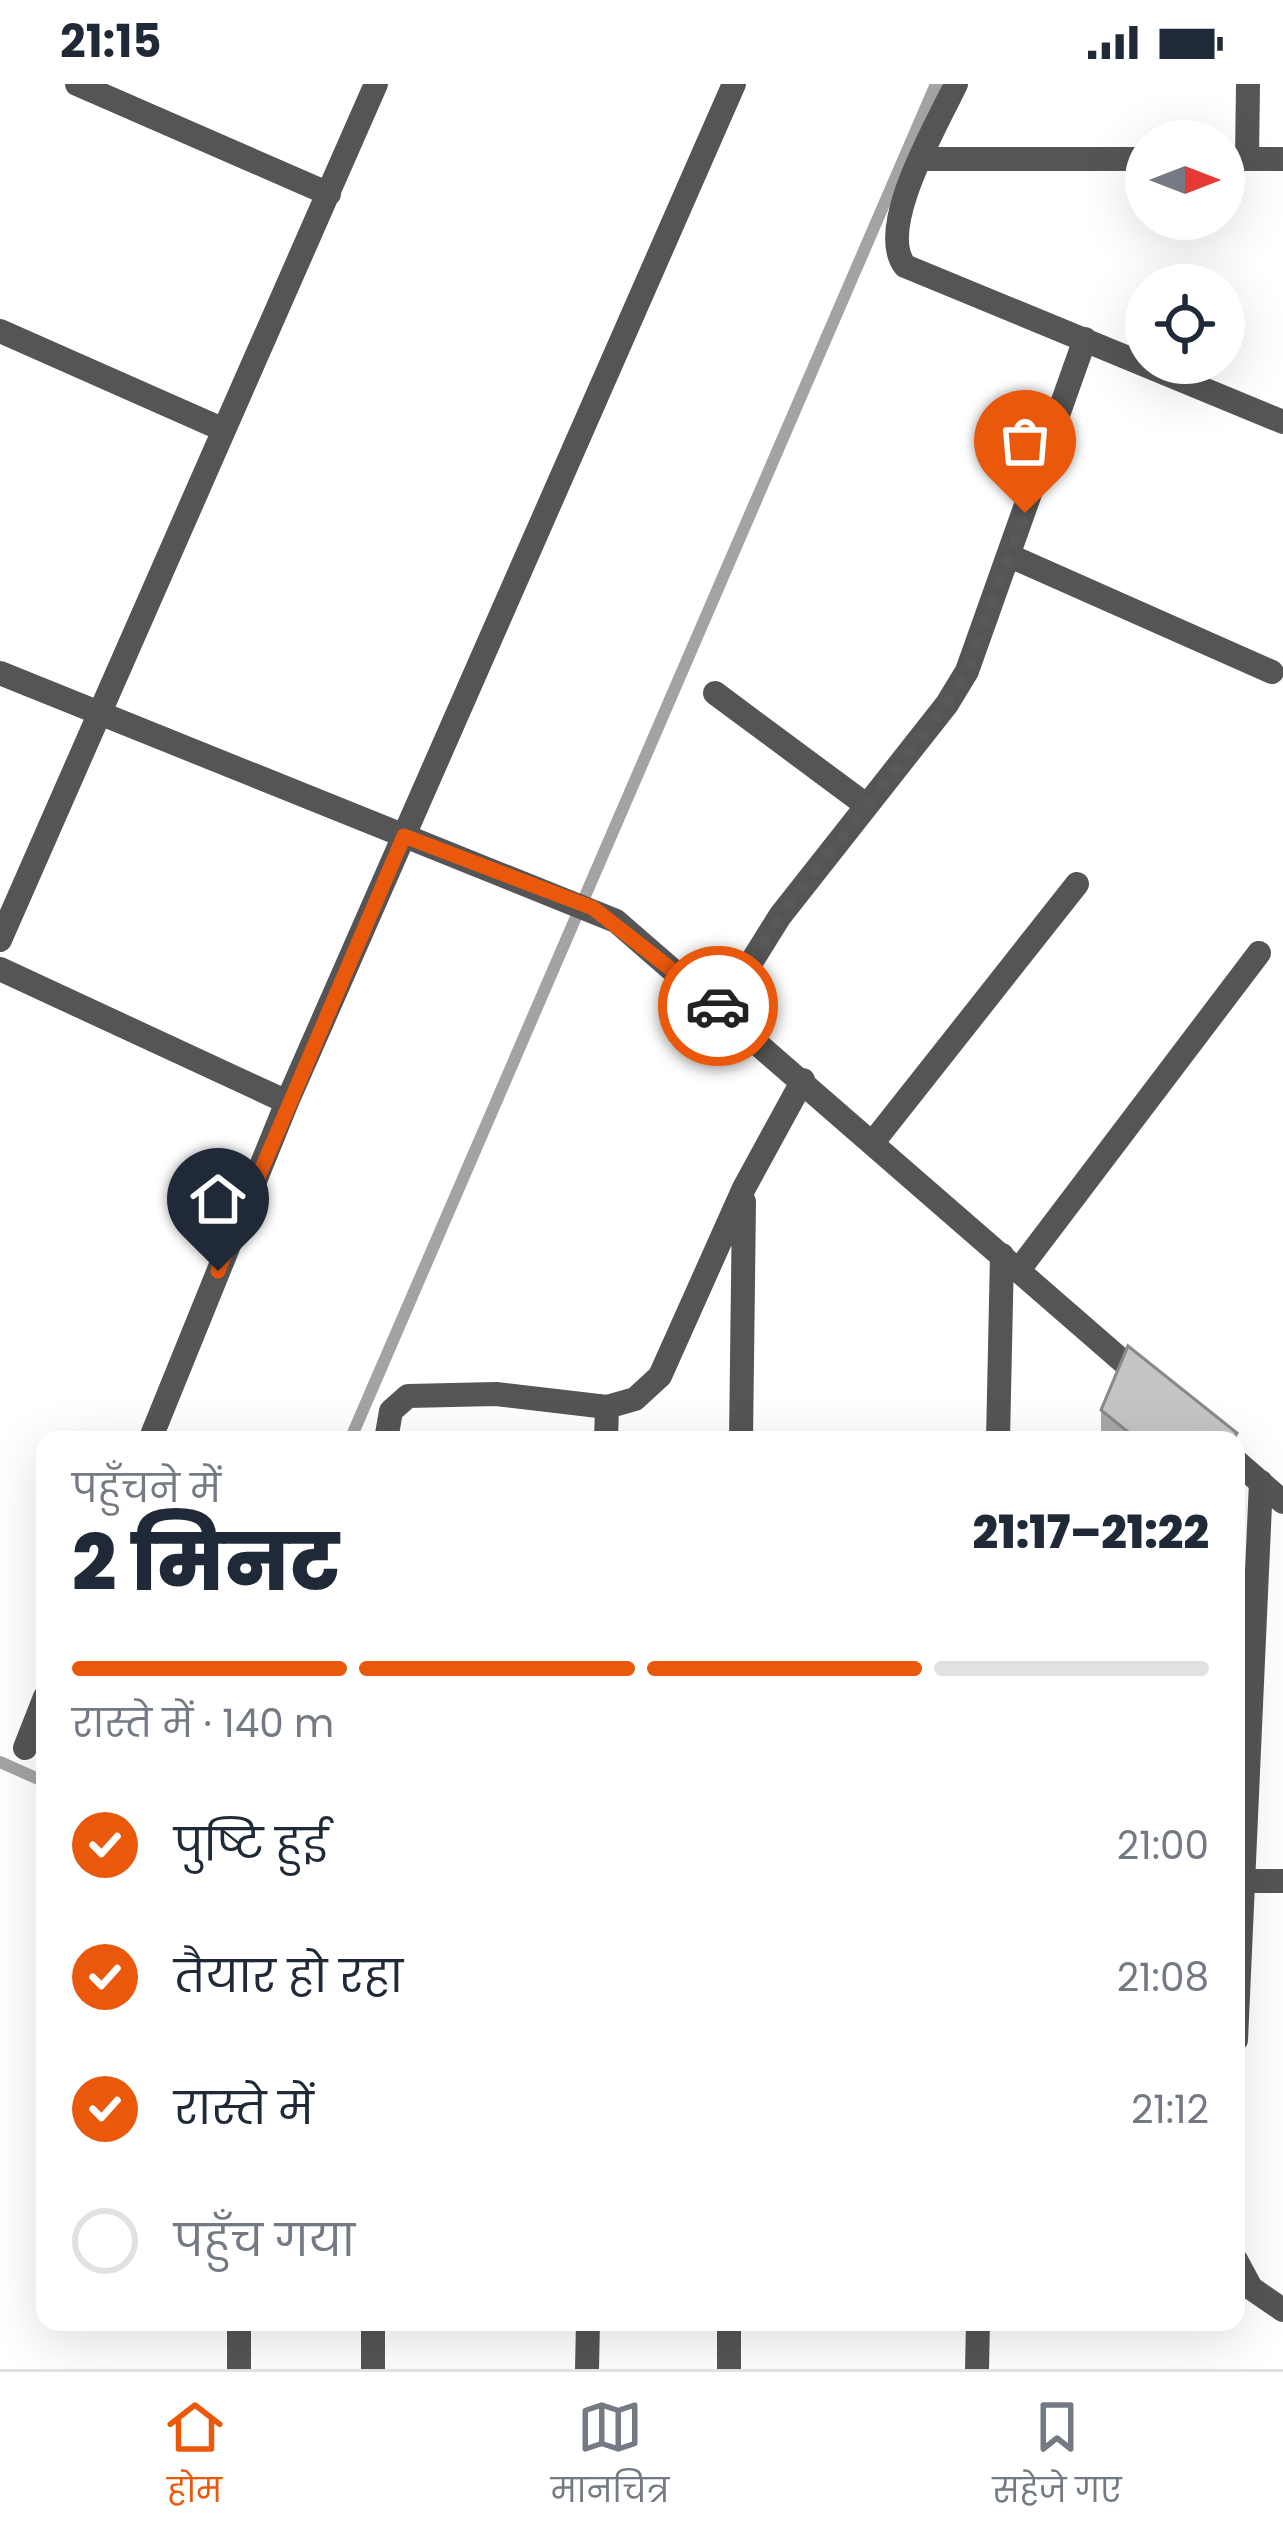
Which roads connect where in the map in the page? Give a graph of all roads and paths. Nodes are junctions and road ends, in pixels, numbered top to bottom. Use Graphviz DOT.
graph roads {
  1 [pos="77,84"];
  2 [pos="376,84"];
  3 [pos="734,84"];
  4 [pos="956,84"];
  5 [pos="1248,84"];
  6 [pos="1242,120"];
  7 [pos="921,159"];
  8 [pos="1125,159"];
  9 [pos="1245,159"];
  10 [pos="1283,159"];
  11 [pos="329,194"];
  12 [pos="0,332"];
  13 [pos="1085,339"];
  14 [pos="1283,422"];
  15 [pos="224,430"];
  16 [pos="1010,556"];
  17 [pos="1272,672"];
  18 [pos="0,673"];
  19 [pos="715,693"];
  20 [pos="99,714"];
  21 [pos="866,805"];
  22 [pos="404,836"];
  23 [pos="1077,884"];
  24 [pos="0,940"];
  25 [pos="1259,953"];
  26 [pos="0,969"];
  27 [pos="722,1009"];
  28 [pos="803,1080"];
  29 [pos="287,1102"];
  30 [pos="874,1142"];
  31 [pos="744,1188"];
  32 [pos="1010,1263"];
  33 [pos="1168,1400"];
  34 [pos="607,1407"];
  35 [pos="154,1431"];
  36 [pos="388,1431"];
  37 [pos="606,1431"];
  38 [pos="741,1431"];
  39 [pos="999,1431"];
  40 [pos="1245,1469"];
  41 [pos="1261,1482"];
  42 [pos="1283,1502"];
  43 [pos="36,1720"];
  44 [pos="25,1748"];
  45 [pos="1245,1760"];
  46 [pos="1245,1881"];
  47 [pos="1283,1881"];
  48 [pos="1245,2277"];
  49 [pos="1283,2310"];
  50 [pos="239,2331"];
  51 [pos="374,2331"];
  52 [pos="588,2331"];
  53 [pos="729,2331"];
  54 [pos="978,2331"];
  55 [pos="238,2369"];
  56 [pos="373,2369"];
  57 [pos="587,2369"];
  58 [pos="728,2369"];
  59 [pos="976,2369"];
  1 -- 11 [label="street"];
  2 -- 11 [label="street"];
  3 -- 22 [label="street"];
  4 -- 7 [label="street"];
  5 -- 6 [label="street"];
  7 -- 8 [label="street"];
  7 -- 13 [label="street"];
  9 -- 10 [label="street"];
  11 -- 15 [label="street"];
  12 -- 15 [label="street"];
  13 -- 14 [label="street"];
  13 -- 16 [label="street"];
  15 -- 20 [label="street"];
  16 -- 17 [label="street"];
  16 -- 21 [label="street"];
  18 -- 20 [label="street"];
  19 -- 21 [label="street"];
  20 -- 22 [label="street"];
  20 -- 24 [label="street"];
  21 -- 27 [label="street"];
  22 -- 27 [label="street"];
  22 -- 29 [label="street"];
  23 -- 30 [label="street"];
  25 -- 32 [label="street"];
  26 -- 29 [label="street"];
  27 -- 28 [label="street"];
  28 -- 30 [label="street"];
  28 -- 31 [label="street"];
  29 -- 35 [label="street"];
  30 -- 32 [label="street"];
  31 -- 34 [label="street"];
  31 -- 38 [label="street"];
  32 -- 33 [label="street"];
  32 -- 39 [label="street"];
  34 -- 36 [label="street"];
  34 -- 37 [label="street"];
  40 -- 41 [label="street"];
  41 -- 42 [label="street"];
  41 -- 45 [label="street"];
  43 -- 44 [label="street"];
  46 -- 47 [label="street"];
  48 -- 49 [label="street"];
  50 -- 55 [label="street"];
  51 -- 56 [label="street"];
  52 -- 57 [label="street"];
  53 -- 58 [label="street"];
  54 -- 59 [label="street"];
}
